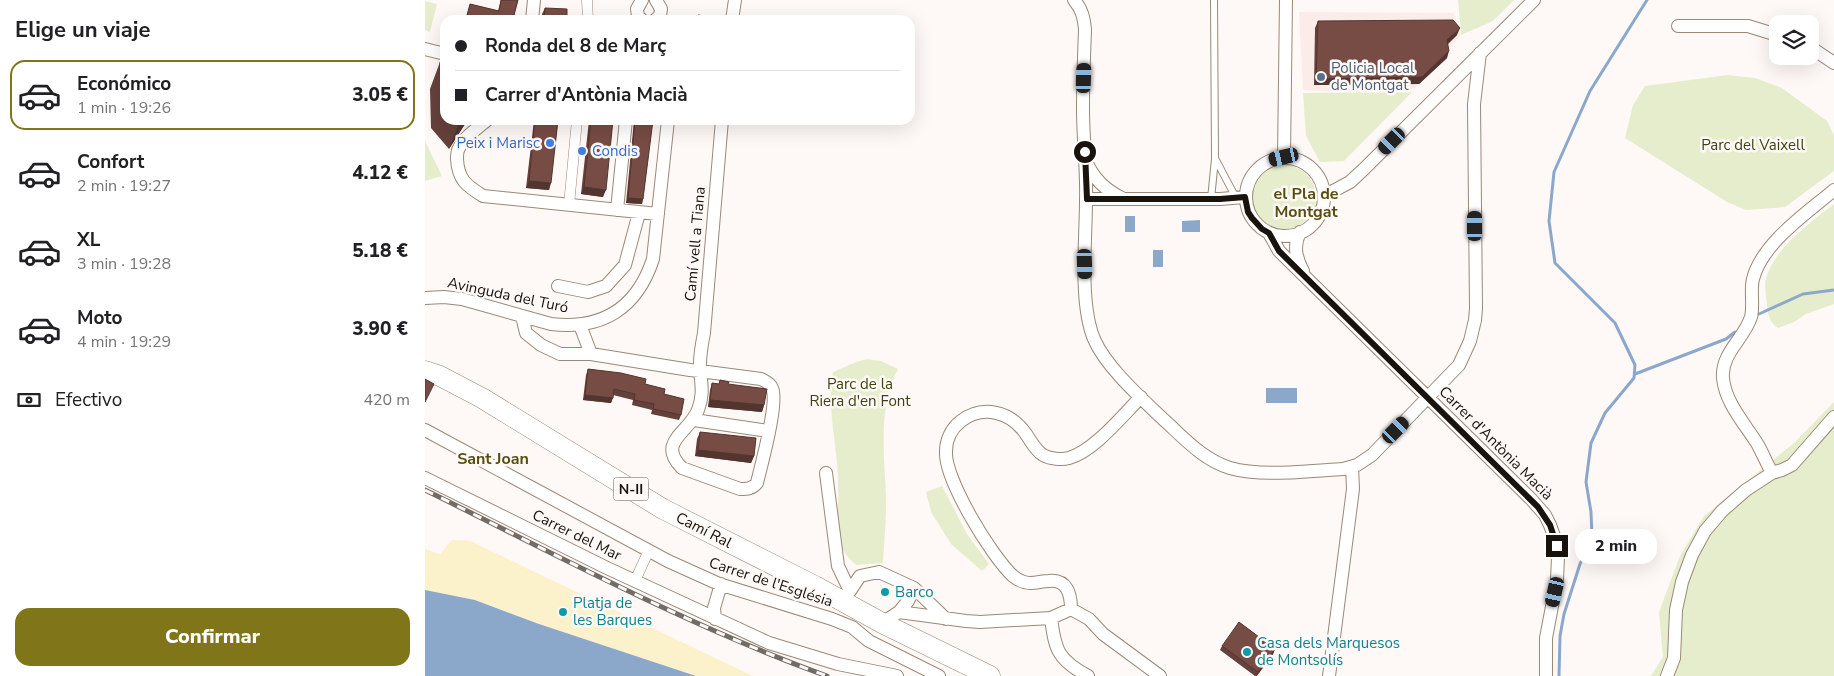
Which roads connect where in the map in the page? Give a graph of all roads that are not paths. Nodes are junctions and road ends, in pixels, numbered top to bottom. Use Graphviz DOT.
graph roads {
  1 [pos="534,0"];
  2 [pos="587,0"];
  3 [pos="735,0"];
  4 [pos="1074,0"];
  5 [pos="1214,0"];
  6 [pos="1286,0"];
  7 [pos="1534,0"];
  8 [pos="637,1"];
  9 [pos="659,1"];
  10 [pos="532,15"];
  11 [pos="588,15"];
  12 [pos="639,15"];
  13 [pos="660,15"];
  14 [pos="733,15"];
  15 [pos="1678,26"];
  16 [pos="1769,33"];
  17 [pos="425,49"];
  18 [pos="1819,51"];
  19 [pos="440,53"];
  20 [pos="1480,53"];
  21 [pos="1832,57"];
  22 [pos="482,125"];
  23 [pos="577,125"];
  24 [pos="625,125"];
  25 [pos="667,125"];
  26 [pos="721,125"];
  27 [pos="1284,157"];
  28 [pos="1085,158"];
  29 [pos="1215,159"];
  30 [pos="1834,190"];
  31 [pos="1324,196"];
  32 [pos="1241,197"];
  33 [pos="1087,199"];
  34 [pos="1124,199"];
  35 [pos="1211,199"];
  36 [pos="569,205"];
  37 [pos="617,210"];
  38 [pos="639,212"];
  39 [pos="658,214"];
  40 [pos="1301,232"];
  41 [pos="1269,233"];
  42 [pos="1307,278"];
  43 [pos="558,286"];
  44 [pos="425,298"];
  45 [pos="522,316"];
  46 [pos="580,325"];
  47 [pos="591,354"];
  48 [pos="700,370"];
  49 [pos="425,371"];
  50 [pos="1141,397"];
  51 [pos="1427,398"];
  52 [pos="1834,418"];
  53 [pos="693,420"];
  54 [pos="425,430"];
  55 [pos="768,431"];
  56 [pos="1352,467"];
  57 [pos="1772,473"];
  58 [pos="826,474"];
  59 [pos="425,478"];
  60 [pos="649,550"];
  61 [pos="635,581"];
  62 [pos="721,584"];
  63 [pos="914,588"];
  64 [pos="1071,609"];
  65 [pos="899,612"];
  66 [pos="1051,618"];
  67 [pos="715,619"];
  68 [pos="946,619"];
  69 [pos="882,623"];
  70 [pos="897,676"];
  71 [pos="939,676"];
  72 [pos="990,676"];
  73 [pos="1088,676"];
  74 [pos="1160,676"];
  75 [pos="1329,676"];
  76 [pos="1546,676"];
  77 [pos="1667,676"];
  1 -- 10 [label="street"];
  2 -- 11 [label="street"];
  3 -- 14 [label="street"];
  4 -- 28 [label="street"];
  5 -- 29 [label="lane"];
  6 -- 27 [label="street"];
  7 -- 20 [label="street"];
  8 -- 12 [label="street"];
  9 -- 13 [label="street"];
  15 -- 16 [label="street"];
  17 -- 19 [label="street"];
  18 -- 21 [label="street"];
  20 -- 31 [label="street"];
  20 -- 51 [label="street"];
  22 -- 36 [label="street"];
  23 -- 36 [label="street"];
  24 -- 37 [label="street"];
  25 -- 39 [label="street, Avinguda del Turó"];
  26 -- 48 [label="street, Camí vell a Tiana"];
  27 -- 31 [label="street"];
  27 -- 32 [label="street"];
  28 -- 33 [label="street"];
  28 -- 34 [label="street"];
  29 -- 32 [label="lane"];
  29 -- 35 [label="lane"];
  30 -- 57 [label="street"];
  31 -- 40 [label="street"];
  32 -- 35 [label="street"];
  32 -- 41 [label="street"];
  33 -- 34 [label="street"];
  33 -- 50 [label="street"];
  34 -- 35 [label="street"];
  36 -- 37 [label="street"];
  37 -- 38 [label="street"];
  38 -- 39 [label="street"];
  38 -- 43 [label="street"];
  39 -- 46 [label="street, Avinguda del Turó"];
  40 -- 41 [label="street"];
  40 -- 42 [label="street, Carrer d'Antònia Macià"];
  41 -- 42 [label="street, Carrer d'Antònia Macià"];
  42 -- 51 [label="street, Carrer d'Antònia Macià"];
  44 -- 45 [label="street, Avinguda del Turó"];
  45 -- 46 [label="street, Avinguda del Turó"];
  45 -- 47 [label="street"];
  46 -- 47 [label="street"];
  47 -- 48 [label="street"];
  48 -- 53 [label="street, Camí vell a Tiana"];
  48 -- 55 [label="street"];
  49 -- 69 [label="main road, Camí Ral / N-II"];
  50 -- 56 [label="street"];
  50 -- 64 [label="street"];
  51 -- 56 [label="street"];
  51 -- 76 [label="street, Carrer d'Antònia Macià"];
  52 -- 57 [label="street"];
  53 -- 55 [label="street"];
  53 -- 55 [label="street, Camí vell a Tiana"];
  54 -- 60 [label="street, Carrer de l'Església"];
  56 -- 75 [label="street"];
  57 -- 77 [label="street"];
  58 -- 63 [label="street"];
  59 -- 61 [label="street, Carrer del Mar"];
  60 -- 61 [label="street"];
  60 -- 62 [label="street, Carrer de l'Església"];
  61 -- 67 [label="street, Carrer del Mar"];
  62 -- 67 [label="street"];
  62 -- 71 [label="street, Carrer de l'Església"];
  63 -- 65 [label="street"];
  63 -- 68 [label="street"];
  64 -- 66 [label="street"];
  64 -- 74 [label="street"];
  65 -- 68 [label="street"];
  65 -- 69 [label="street"];
  66 -- 68 [label="street"];
  66 -- 73 [label="street"];
  67 -- 70 [label="street, Carrer del Mar"];
  69 -- 72 [label="main road, Camí Ral / N-II"];
}
